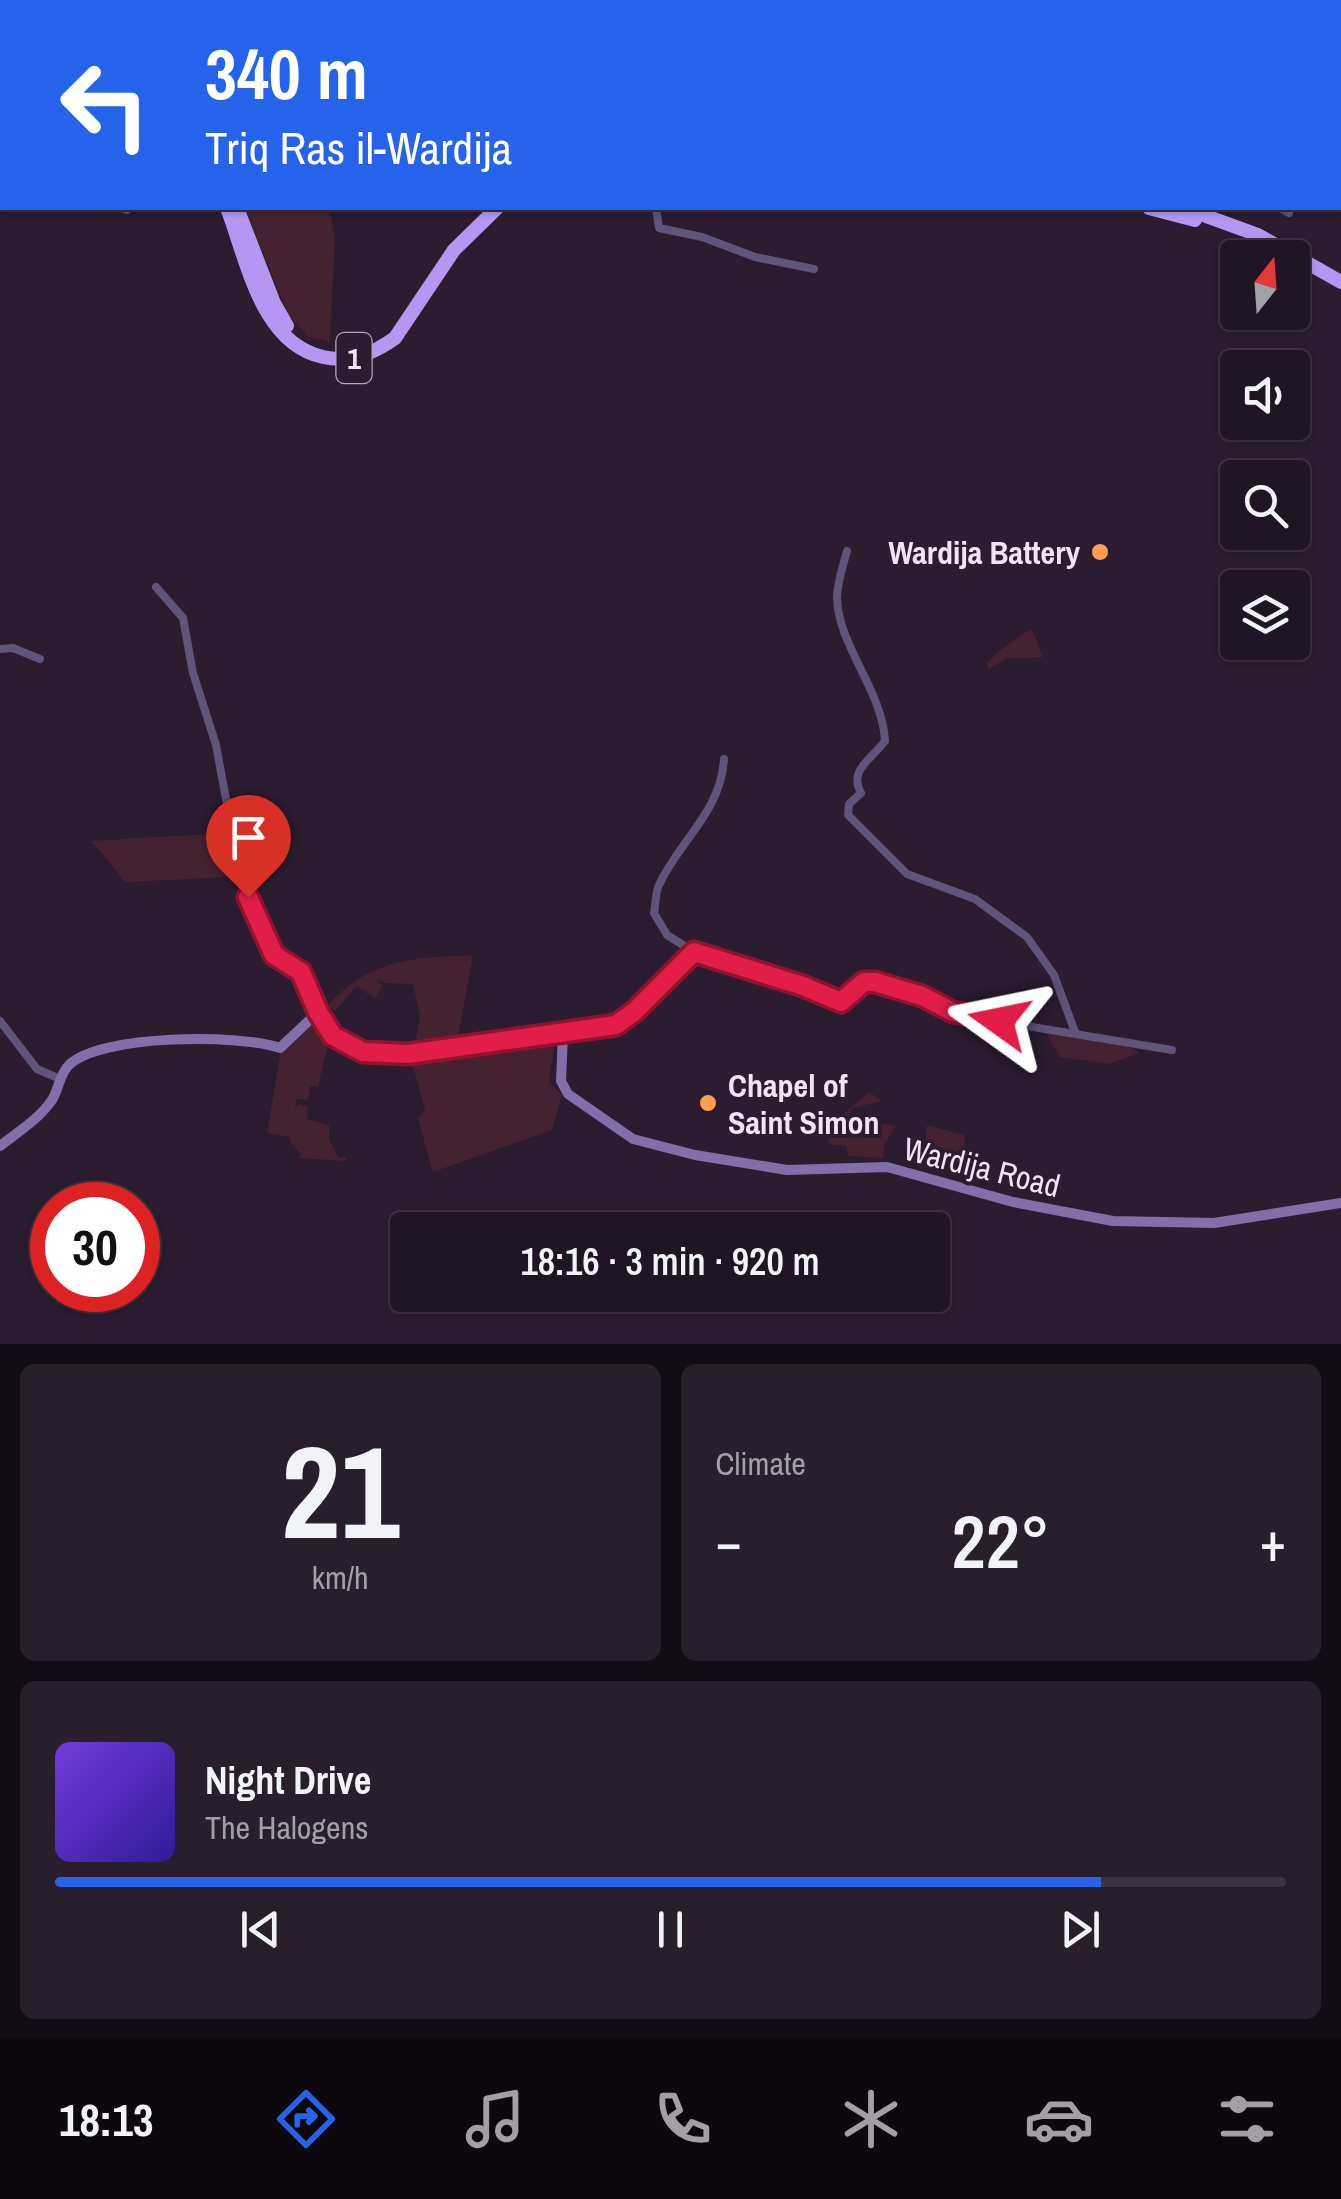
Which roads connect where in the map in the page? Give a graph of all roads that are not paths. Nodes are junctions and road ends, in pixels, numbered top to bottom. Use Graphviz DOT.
graph roads {
  1 [pos="230,210"];
  2 [pos="230,210"];
  3 [pos="480,210"];
  4 [pos="494,210"];
  5 [pos="656,210"];
  6 [pos="1156,210"];
  7 [pos="1190,210"];
  8 [pos="1283,210"];
  9 [pos="1290,214"];
  10 [pos="1249,240"];
  11 [pos="814,269"];
  12 [pos="1310,274"];
  13 [pos="1341,282"];
  14 [pos="1341,292"];
  15 [pos="846,551"];
  16 [pos="156,587"];
  17 [pos="0,649"];
  18 [pos="40,659"];
  19 [pos="724,759"];
  20 [pos="694,952"];
  21 [pos="318,1012"];
  22 [pos="0,1021"];
  23 [pos="1075,1032"];
  24 [pos="563,1035"];
  25 [pos="1172,1050"];
  26 [pos="60,1079"];
  27 [pos="0,1146"];
  28 [pos="1341,1203"];
  1 -- 3 [label="highway, 1"];
  2 -- 4 [label="highway, 1"];
  5 -- 11 [label="street"];
  6 -- 10 [label="highway"];
  7 -- 13 [label="highway"];
  8 -- 9 [label="street"];
  12 -- 14 [label="highway"];
  15 -- 23 [label="street"];
  16 -- 21 [label="street"];
  17 -- 18 [label="street"];
  19 -- 20 [label="street"];
  20 -- 23 [label="street"];
  20 -- 24 [label="street"];
  21 -- 24 [label="street"];
  21 -- 26 [label="street"];
  22 -- 26 [label="street"];
  23 -- 25 [label="street"];
  24 -- 28 [label="street, Wardija Road"];
  26 -- 27 [label="street"];
}
